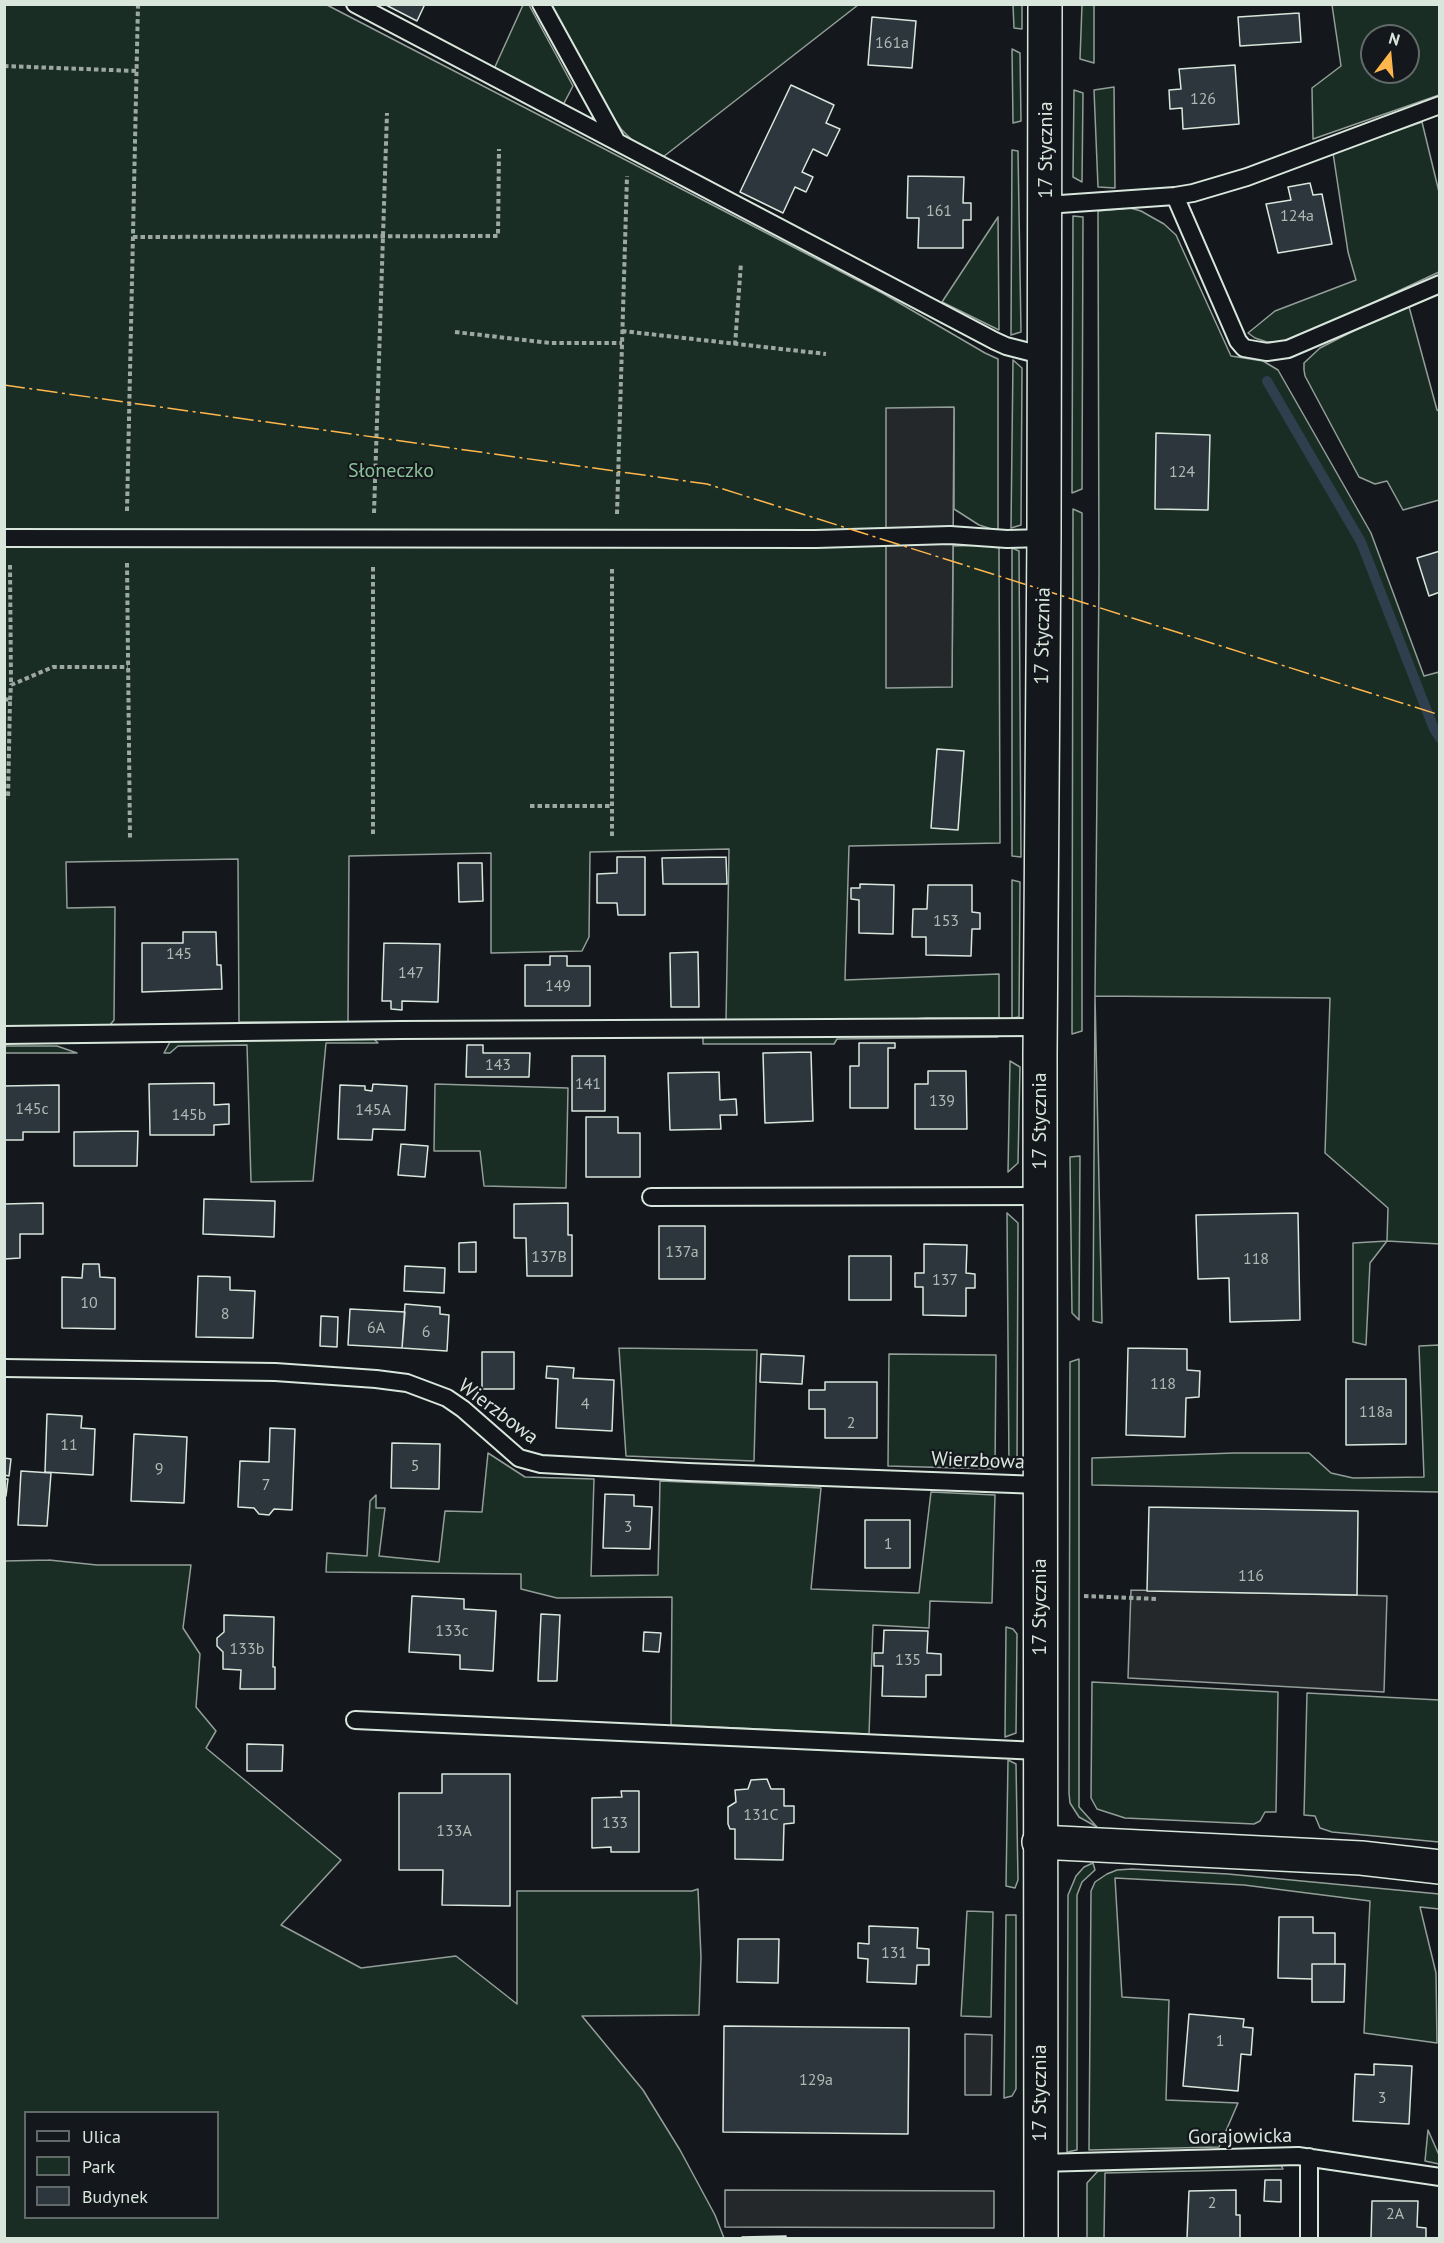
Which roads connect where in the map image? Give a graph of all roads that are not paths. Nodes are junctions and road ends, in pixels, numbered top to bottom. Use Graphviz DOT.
graph roads {
  1 [pos="355,4"];
  2 [pos="541,4"];
  3 [pos="1045,4"];
  4 [pos="1440,105"];
  5 [pos="616,142"];
  6 [pos="1175,196"];
  7 [pos="1046,205"];
  8 [pos="1440,284"];
  9 [pos="1045,356"];
  10 [pos="7,538"];
  11 [pos="1044,538"];
  12 [pos="1040,1027"];
  13 [pos="4,1035"];
  14 [pos="1040,1196"];
  15 [pos="651,1197"];
  16 [pos="4,1368"];
  17 [pos="1040,1485"];
  18 [pos="355,1720"];
  19 [pos="1039,1752"];
  20 [pos="1039,1842"];
  21 [pos="1440,1867"];
  22 [pos="1309,2157"];
  23 [pos="1040,2163"];
  24 [pos="1440,2177"];
  25 [pos="1041,2238"];
  26 [pos="1309,2238"];
  1 -- 5 [label="lane"];
  2 -- 5 [label="lane"];
  3 -- 7 [label="main road, 17 Stycznia"];
  4 -- 6 [label="lane"];
  5 -- 9 [label="lane"];
  6 -- 7 [label="lane"];
  6 -- 8 [label="lane"];
  7 -- 9 [label="main road, 17 Stycznia"];
  9 -- 11 [label="main road, 17 Stycznia"];
  10 -- 11 [label="lane"];
  11 -- 12 [label="main road, 17 Stycznia"];
  12 -- 13 [label="lane"];
  12 -- 14 [label="main road, 17 Stycznia"];
  14 -- 15 [label="lane"];
  14 -- 17 [label="main road, 17 Stycznia"];
  16 -- 17 [label="lane, Wierzbowa"];
  17 -- 19 [label="main road, 17 Stycznia"];
  18 -- 19 [label="lane"];
  19 -- 20 [label="main road, 17 Stycznia"];
  20 -- 21 [label="main road"];
  20 -- 23 [label="main road, 17 Stycznia"];
  22 -- 23 [label="lane, Gorajowicka"];
  22 -- 24 [label="lane, Gorajowicka"];
  22 -- 26 [label="lane"];
  23 -- 25 [label="main road, 17 Stycznia"];
}
